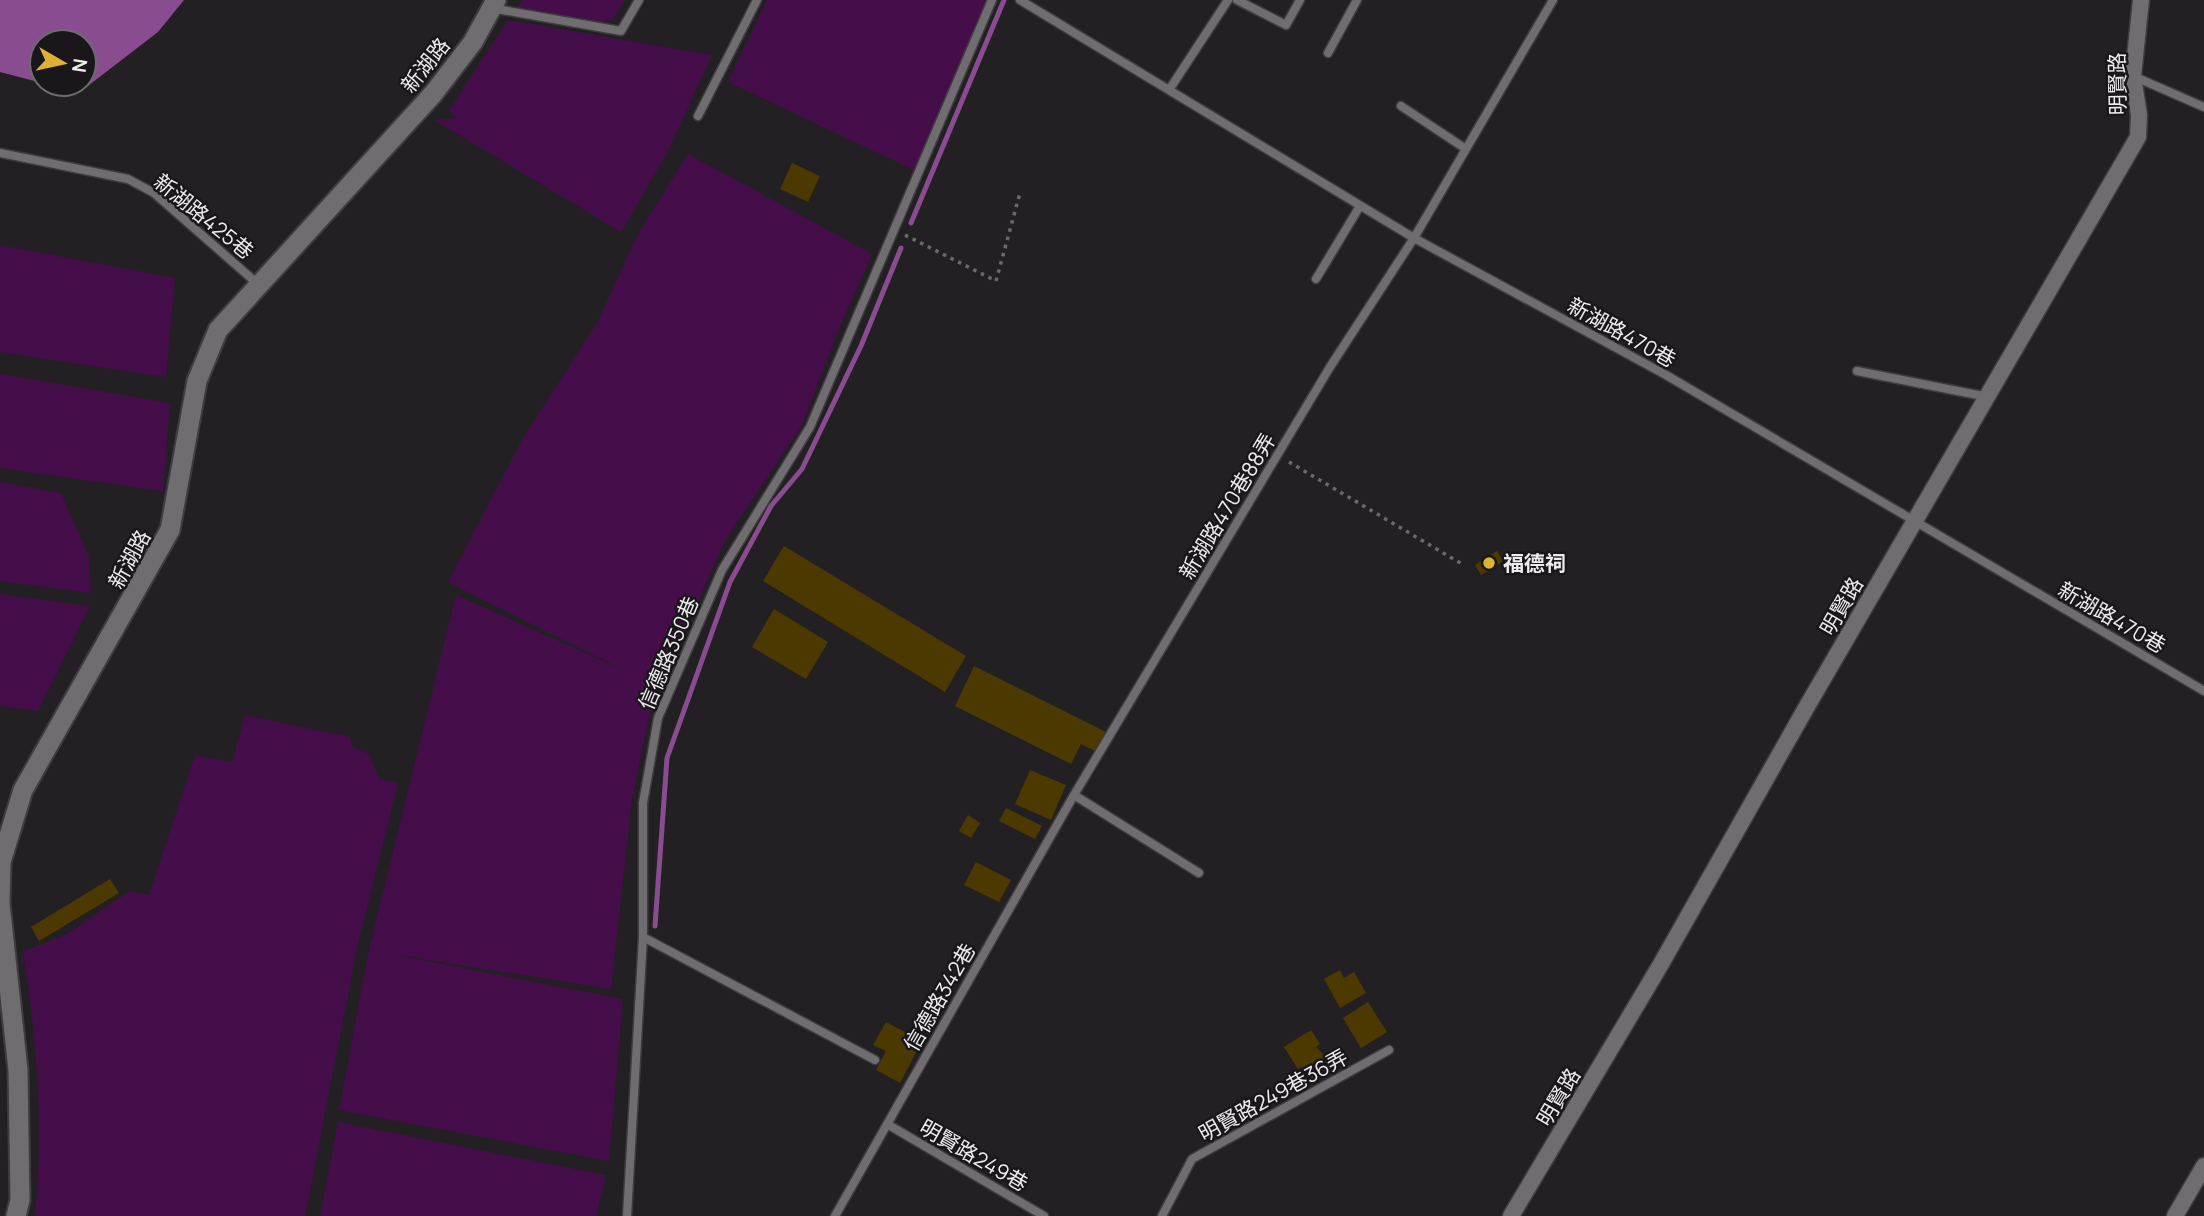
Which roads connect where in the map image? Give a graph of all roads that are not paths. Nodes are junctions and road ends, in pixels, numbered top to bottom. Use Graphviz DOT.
graph roads {
  1 [pos="639,0"];
  2 [pos="757,0"];
  3 [pos="992,0"];
  4 [pos="1228,0"];
  5 [pos="1237,0"];
  6 [pos="1300,0"];
  7 [pos="1357,0"];
  8 [pos="1553,0"];
  9 [pos="2141,0"];
  10 [pos="1023,1"];
  11 [pos="494,4"];
  12 [pos="1328,53"];
  13 [pos="2133,76"];
  14 [pos="1169,90"];
  15 [pos="1401,106"];
  16 [pos="2204,107"];
  17 [pos="698,116"];
  18 [pos="1466,149"];
  19 [pos="0,153"];
  20 [pos="1360,206"];
  21 [pos="1414,238"];
  22 [pos="1316,279"];
  23 [pos="259,285"];
  24 [pos="1857,371"];
  25 [pos="1988,397"];
  26 [pos="1915,522"];
  27 [pos="2204,691"];
  28 [pos="1074,794"];
  29 [pos="1199,873"];
  30 [pos="643,937"];
  31 [pos="4,983"];
  32 [pos="1390,1049"];
  33 [pos="875,1060"];
  34 [pos="887,1125"];
  35 [pos="2204,1166"];
  36 [pos="16,1216"];
  37 [pos="627,1216"];
  38 [pos="835,1216"];
  39 [pos="1044,1216"];
  40 [pos="1162,1216"];
  41 [pos="1511,1216"];
  42 [pos="2175,1216"];
  1 -- 11 [label="lane"];
  2 -- 17 [label="lane"];
  3 -- 30 [label="lane, 信德路350巷"];
  4 -- 14 [label="lane"];
  5 -- 6 [label="lane"];
  7 -- 12 [label="lane"];
  8 -- 18 [label="lane, 新湖路470巷88弄"];
  9 -- 13 [label="street, 明賢路"];
  10 -- 14 [label="lane, 新湖路470巷"];
  11 -- 23 [label="street, 新湖路"];
  13 -- 16 [label="lane"];
  13 -- 25 [label="street, 明賢路"];
  14 -- 20 [label="lane, 新湖路470巷"];
  15 -- 18 [label="lane"];
  18 -- 21 [label="lane, 新湖路470巷88弄"];
  19 -- 23 [label="lane, 新湖路425巷"];
  20 -- 21 [label="lane, 新湖路470巷"];
  20 -- 22 [label="lane"];
  21 -- 26 [label="lane, 新湖路470巷"];
  21 -- 28 [label="lane, 新湖路470巷88弄"];
  23 -- 31 [label="street, 新湖路"];
  24 -- 25 [label="lane"];
  25 -- 26 [label="street, 明賢路"];
  26 -- 27 [label="lane, 新湖路470巷"];
  26 -- 41 [label="street, 明賢路"];
  28 -- 29 [label="lane"];
  28 -- 34 [label="lane, 信德路342巷"];
  30 -- 33 [label="lane"];
  30 -- 37 [label="lane, 信德路350巷"];
  31 -- 36 [label="street, 新湖路"];
  32 -- 40 [label="lane, 明賢路249巷36弄"];
  34 -- 38 [label="lane, 信德路342巷"];
  34 -- 39 [label="lane, 明賢路249巷"];
  35 -- 42 [label="street"];
}
